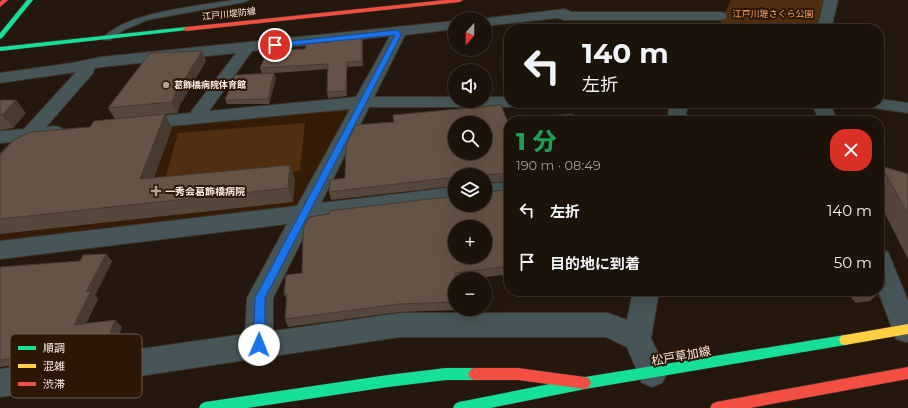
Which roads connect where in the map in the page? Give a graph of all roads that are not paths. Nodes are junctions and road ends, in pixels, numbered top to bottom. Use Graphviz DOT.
graph roads {
  1 [pos="5,0"];
  2 [pos="30,0"];
  3 [pos="245,0"];
  4 [pos="460,0"];
  5 [pos="831,0"];
  6 [pos="652,2"];
  7 [pos="0,5"];
  8 [pos="564,14"];
  9 [pos="492,21"];
  10 [pos="560,24"];
  11 [pos="716,24"];
  12 [pos="825,24"];
  13 [pos="448,27"];
  14 [pos="397,32"];
  15 [pos="2,33"];
  16 [pos="107,38"];
  17 [pos="0,48"];
  18 [pos="244,48"];
  19 [pos="88,65"];
  20 [pos="0,78"];
  21 [pos="364,102"];
  22 [pos="504,102"];
  23 [pos="884,105"];
  24 [pos="908,108"];
  25 [pos="195,118"];
  26 [pos="124,125"];
  27 [pos="68,130"];
  28 [pos="29,134"];
  29 [pos="0,137"];
  30 [pos="0,167"];
  31 [pos="504,190"];
  32 [pos="492,191"];
  33 [pos="448,196"];
  34 [pos="304,213"];
  35 [pos="0,250"];
  36 [pos="884,271"];
  37 [pos="645,296"];
  38 [pos="907,330"];
  39 [pos="637,338"];
  40 [pos="259,345"];
  41 [pos="142,362"];
  42 [pos="652,373"];
  43 [pos="908,373"];
  44 [pos="10,382"];
  45 [pos="0,383"];
  46 [pos="585,383"];
  47 [pos="205,408"];
  48 [pos="459,408"];
  49 [pos="716,408"];
  1 -- 7 [label="main road"];
  2 -- 15 [label="main road"];
  3 -- 16 [label="lane"];
  4 -- 16 [label="main road, 江戸川堤防線"];
  5 -- 12 [label="street"];
  6 -- 8 [label="street"];
  8 -- 9 [label="street"];
  8 -- 10 [label="street"];
  8 -- 11 [label="street"];
  13 -- 14 [label="street"];
  14 -- 18 [label="street"];
  14 -- 21 [label="street"];
  16 -- 17 [label="main road, 江戸川堤防線"];
  18 -- 19 [label="street"];
  18 -- 25 [label="street"];
  19 -- 20 [label="street"];
  19 -- 28 [label="street"];
  21 -- 22 [label="street"];
  21 -- 25 [label="street"];
  21 -- 34 [label="street"];
  23 -- 24 [label="street"];
  25 -- 26 [label="street"];
  27 -- 28 [label="street"];
  28 -- 29 [label="street"];
  28 -- 30 [label="street"];
  31 -- 32 [label="street"];
  33 -- 34 [label="street"];
  34 -- 35 [label="street"];
  34 -- 40 [label="street"];
  36 -- 38 [label="street"];
  37 -- 39 [label="street"];
  38 -- 42 [label="main road, 松戸草加線"];
  39 -- 40 [label="street"];
  39 -- 42 [label="street"];
  40 -- 41 [label="street"];
  42 -- 46 [label="main road, 松戸草加線"];
  43 -- 49 [label="main road"];
  44 -- 45 [label="street"];
  46 -- 47 [label="main road"];
  46 -- 48 [label="main road, 松戸草加線"];
}
